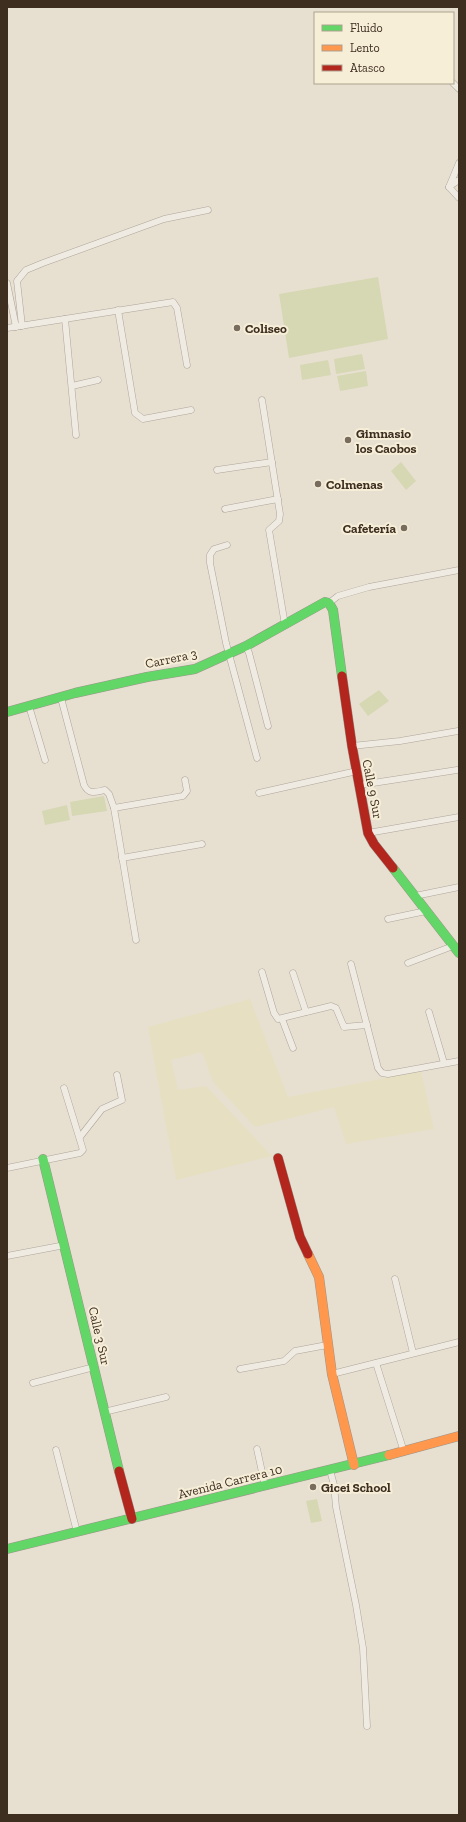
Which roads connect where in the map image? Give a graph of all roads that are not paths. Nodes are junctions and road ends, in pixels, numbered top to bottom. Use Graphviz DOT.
graph roads {
  1 [pos="459,163"];
  2 [pos="459,180"];
  3 [pos="449,187"];
  4 [pos="459,198"];
  5 [pos="208,210"];
  6 [pos="7,283"];
  7 [pos="118,310"];
  8 [pos="65,319"];
  9 [pos="19,326"];
  10 [pos="7,328"];
  11 [pos="187,365"];
  12 [pos="98,380"];
  13 [pos="72,386"];
  14 [pos="262,400"];
  15 [pos="191,410"];
  16 [pos="76,435"];
  17 [pos="272,462"];
  18 [pos="217,470"];
  19 [pos="278,499"];
  20 [pos="225,509"];
  21 [pos="227,545"];
  22 [pos="459,570"];
  23 [pos="329,603"];
  24 [pos="286,625"];
  25 [pos="246,646"];
  26 [pos="229,654"];
  27 [pos="61,698"];
  28 [pos="29,706"];
  29 [pos="7,712"];
  30 [pos="268,726"];
  31 [pos="458,731"];
  32 [pos="352,746"];
  33 [pos="257,758"];
  34 [pos="45,760"];
  35 [pos="457,770"];
  36 [pos="357,771"];
  37 [pos="185,780"];
  38 [pos="360,785"];
  39 [pos="259,793"];
  40 [pos="114,808"];
  41 [pos="459,817"];
  42 [pos="368,833"];
  43 [pos="202,844"];
  44 [pos="122,858"];
  45 [pos="459,887"];
  46 [pos="415,896"];
  47 [pos="426,910"];
  48 [pos="388,919"];
  49 [pos="136,940"];
  50 [pos="456,949"];
  51 [pos="408,963"];
  52 [pos="351,964"];
  53 [pos="262,972"];
  54 [pos="293,973"];
  55 [pos="306,1012"];
  56 [pos="429,1012"];
  57 [pos="282,1019"];
  58 [pos="367,1025"];
  59 [pos="293,1048"];
  60 [pos="459,1060"];
  61 [pos="444,1064"];
  62 [pos="117,1075"];
  63 [pos="64,1088"];
  64 [pos="80,1137"];
  65 [pos="278,1158"];
  66 [pos="43,1159"];
  67 [pos="7,1168"];
  68 [pos="65,1245"];
  69 [pos="7,1256"];
  70 [pos="395,1279"];
  71 [pos="459,1342"];
  72 [pos="327,1345"];
  73 [pos="413,1353"];
  74 [pos="376,1363"];
  75 [pos="94,1367"];
  76 [pos="240,1369"];
  77 [pos="332,1374"];
  78 [pos="33,1383"];
  79 [pos="166,1397"];
  80 [pos="104,1412"];
  81 [pos="459,1436"];
  82 [pos="257,1449"];
  83 [pos="56,1450"];
  84 [pos="404,1452"];
  85 [pos="354,1465"];
  86 [pos="330,1470"];
  87 [pos="265,1486"];
  88 [pos="132,1519"];
  89 [pos="77,1532"];
  90 [pos="7,1549"];
  91 [pos="367,1726"];
  1 -- 3 [label="street"];
  2 -- 3 [label="street"];
  3 -- 4 [label="street"];
  5 -- 9 [label="street"];
  6 -- 9 [label="street"];
  7 -- 8 [label="street"];
  7 -- 11 [label="street"];
  7 -- 15 [label="street"];
  8 -- 9 [label="street"];
  8 -- 13 [label="street"];
  9 -- 10 [label="street"];
  12 -- 13 [label="street"];
  13 -- 16 [label="street"];
  14 -- 17 [label="street"];
  17 -- 18 [label="street"];
  17 -- 19 [label="street"];
  19 -- 20 [label="street"];
  19 -- 24 [label="street"];
  21 -- 26 [label="street"];
  22 -- 23 [label="street"];
  23 -- 24 [label="street, Carrera 3"];
  23 -- 32 [label="street, Calle 9 Sur"];
  24 -- 25 [label="street, Carrera 3"];
  25 -- 26 [label="street, Carrera 3"];
  25 -- 30 [label="street"];
  26 -- 27 [label="street, Carrera 3"];
  26 -- 33 [label="street"];
  27 -- 28 [label="street, Carrera 3"];
  27 -- 40 [label="street"];
  28 -- 29 [label="street, Carrera 3"];
  28 -- 34 [label="street"];
  31 -- 32 [label="street"];
  32 -- 36 [label="street, Calle 9 Sur"];
  35 -- 38 [label="street"];
  36 -- 38 [label="street, Calle 9 Sur"];
  36 -- 39 [label="street"];
  37 -- 40 [label="street"];
  38 -- 42 [label="street, Calle 9 Sur"];
  40 -- 44 [label="street"];
  41 -- 42 [label="street"];
  42 -- 46 [label="street, Calle 9 Sur"];
  43 -- 44 [label="street"];
  44 -- 49 [label="street"];
  45 -- 46 [label="street"];
  46 -- 47 [label="street, Calle 9 Sur"];
  47 -- 48 [label="street"];
  47 -- 50 [label="street, Calle 9 Sur"];
  50 -- 51 [label="street"];
  52 -- 58 [label="street"];
  53 -- 57 [label="street"];
  54 -- 55 [label="street"];
  55 -- 57 [label="street"];
  55 -- 58 [label="street"];
  56 -- 61 [label="street"];
  57 -- 59 [label="street"];
  58 -- 61 [label="street"];
  60 -- 61 [label="street"];
  62 -- 64 [label="street"];
  63 -- 64 [label="street"];
  64 -- 66 [label="street"];
  65 -- 72 [label="street"];
  66 -- 67 [label="street"];
  66 -- 68 [label="street, Calle 3 Sur"];
  68 -- 69 [label="street"];
  68 -- 75 [label="street, Calle 3 Sur"];
  70 -- 73 [label="street"];
  71 -- 73 [label="street"];
  72 -- 76 [label="street"];
  72 -- 77 [label="street"];
  73 -- 74 [label="street"];
  74 -- 77 [label="street"];
  74 -- 84 [label="street"];
  75 -- 78 [label="street"];
  75 -- 80 [label="street, Calle 3 Sur"];
  77 -- 85 [label="street"];
  79 -- 80 [label="street"];
  80 -- 88 [label="street, Calle 3 Sur"];
  81 -- 84 [label="street, Avenida Carrera 10"];
  82 -- 87 [label="street"];
  83 -- 89 [label="street"];
  84 -- 85 [label="street, Avenida Carrera 10"];
  85 -- 86 [label="street, Avenida Carrera 10"];
  86 -- 87 [label="street, Avenida Carrera 10"];
  86 -- 91 [label="street"];
  87 -- 88 [label="street, Avenida Carrera 10"];
  88 -- 89 [label="street, Avenida Carrera 10"];
  89 -- 90 [label="street, Avenida Carrera 10"];
}
